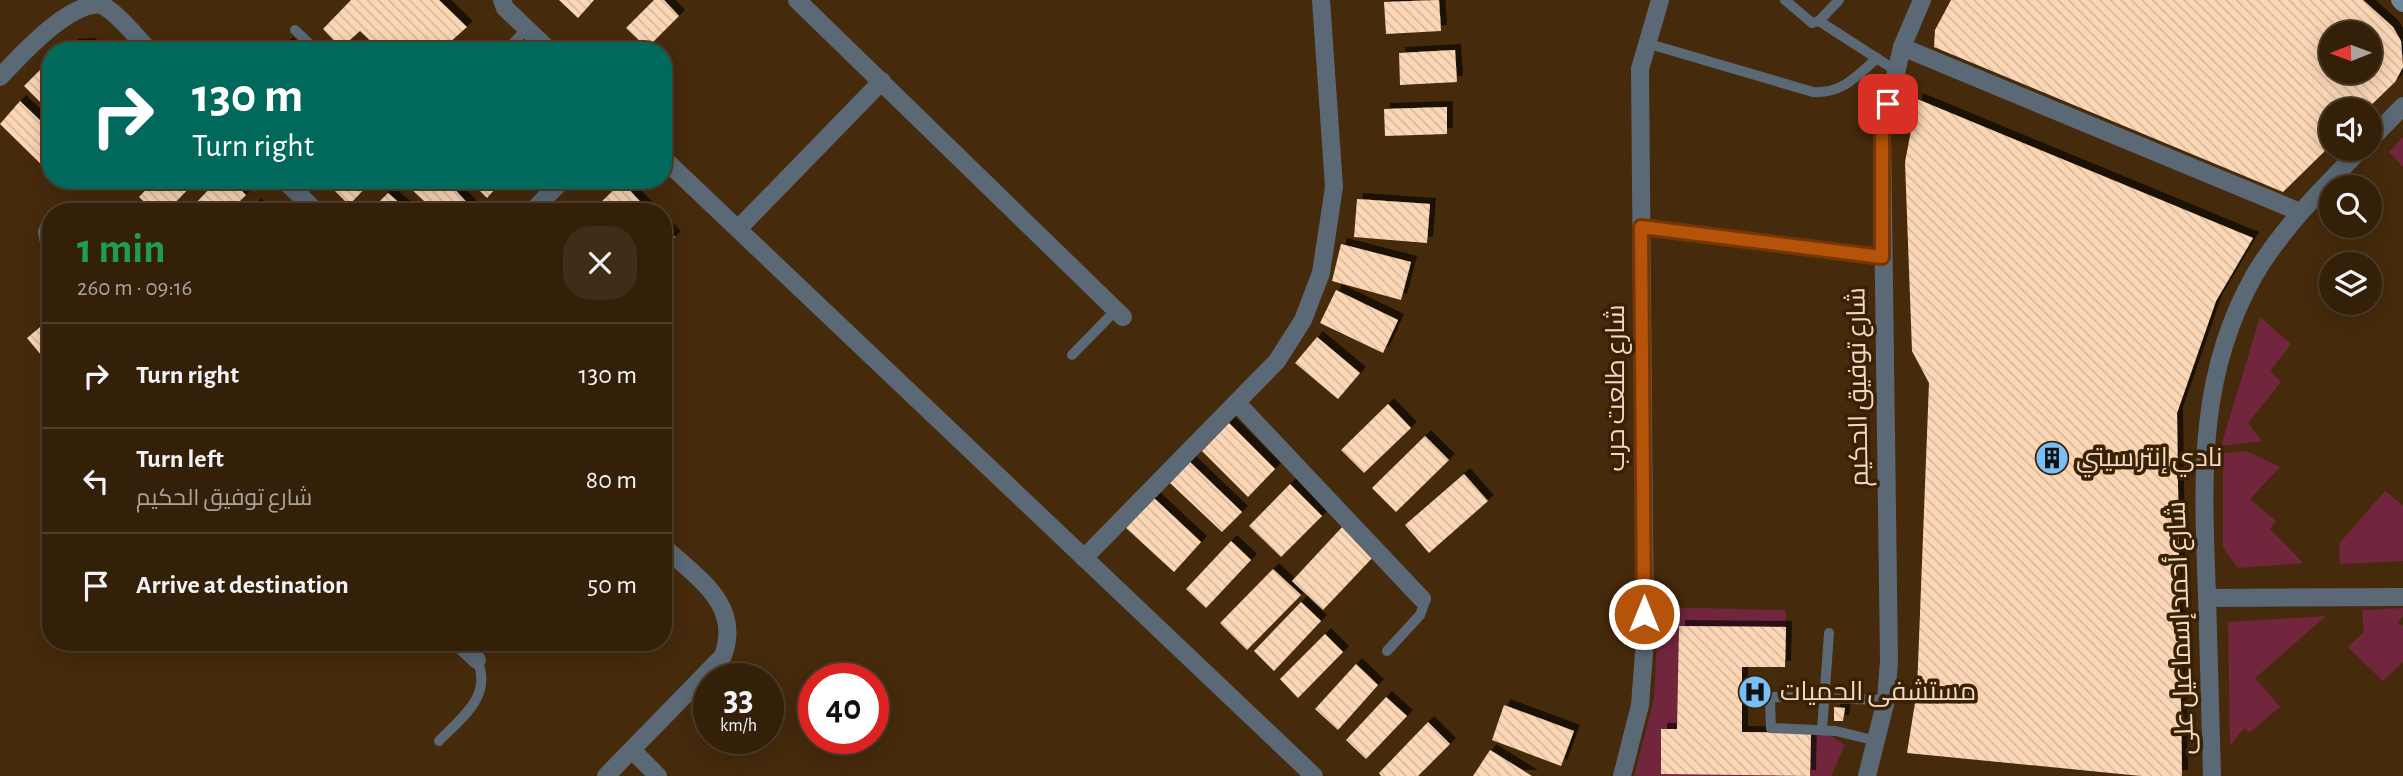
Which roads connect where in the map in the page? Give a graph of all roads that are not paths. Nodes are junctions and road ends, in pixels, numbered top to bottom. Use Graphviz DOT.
graph roads {
  1 [pos="502,0"];
  2 [pos="797,0"];
  3 [pos="1321,0"];
  4 [pos="1660,0"];
  5 [pos="1785,0"];
  6 [pos="1839,0"];
  7 [pos="1922,0"];
  8 [pos="1819,21"];
  9 [pos="527,29"];
  10 [pos="295,30"];
  11 [pos="141,42"];
  12 [pos="308,42"];
  13 [pos="515,42"];
  14 [pos="541,42"];
  15 [pos="1646,43"];
  16 [pos="1902,47"];
  17 [pos="1877,58"];
  18 [pos="1895,70"];
  19 [pos="0,77"];
  20 [pos="882,81"];
  21 [pos="2403,106"];
  22 [pos="2382,128"];
  23 [pos="2349,161"];
  24 [pos="672,167"];
  25 [pos="293,189"];
  26 [pos="554,189"];
  27 [pos="308,203"];
  28 [pos="540,203"];
  29 [pos="2300,212"];
  30 [pos="1641,227"];
  31 [pos="738,229"];
  32 [pos="1882,257"];
  33 [pos="1120,313"];
  34 [pos="1072,355"];
  35 [pos="1237,403"];
  36 [pos="672,555"];
  37 [pos="1084,558"];
  38 [pos="2403,597"];
  39 [pos="2207,598"];
  40 [pos="1422,599"];
  41 [pos="1829,633"];
  42 [pos="468,651"];
  43 [pos="1387,651"];
  44 [pos="477,660"];
  45 [pos="1824,697"];
  46 [pos="1886,700"];
  47 [pos="1822,730"];
  48 [pos="439,741"];
  49 [pos="1877,741"];
  50 [pos="632,750"];
  51 [pos="606,776"];
  52 [pos="658,776"];
  53 [pos="1314,776"];
  54 [pos="1622,776"];
  55 [pos="1867,776"];
  56 [pos="2212,776"];
  1 -- 9 [label="street"];
  2 -- 20 [label="street"];
  3 -- 35 [label="street"];
  4 -- 15 [label="street, شارع طلعت حرب"];
  5 -- 8 [label="lane"];
  6 -- 8 [label="lane"];
  7 -- 16 [label="street, شارع توفيق الحكيم"];
  8 -- 17 [label="lane"];
  9 -- 13 [label="lane"];
  9 -- 14 [label="street"];
  10 -- 12 [label="lane"];
  11 -- 19 [label="street"];
  15 -- 17 [label="lane"];
  15 -- 30 [label="street, شارع طلعت حرب"];
  16 -- 18 [label="street, شارع توفيق الحكيم"];
  16 -- 29 [label="street"];
  17 -- 18 [label="lane"];
  18 -- 32 [label="street, شارع توفيق الحكيم"];
  20 -- 31 [label="street"];
  20 -- 33 [label="street"];
  21 -- 22 [label="street"];
  23 -- 29 [label="street, شارع أحمد إسماعيل على"];
  24 -- 31 [label="street"];
  25 -- 27 [label="street"];
  26 -- 28 [label="street"];
  29 -- 39 [label="street, شارع أحمد إسماعيل على"];
  30 -- 32 [label="lane"];
  30 -- 54 [label="street, شارع طلعت حرب"];
  31 -- 37 [label="street"];
  32 -- 46 [label="street, شارع توفيق الحكيم"];
  33 -- 34 [label="lane"];
  35 -- 37 [label="street"];
  35 -- 40 [label="street"];
  36 -- 50 [label="street"];
  37 -- 53 [label="street"];
  38 -- 39 [label="street"];
  39 -- 56 [label="street, شارع أحمد إسماعيل على"];
  40 -- 43 [label="lane"];
  41 -- 45 [label="lane"];
  42 -- 44 [label="street"];
  44 -- 48 [label="lane"];
  45 -- 46 [label="lane"];
  45 -- 47 [label="lane"];
  45 -- 47 [label="lane"];
  46 -- 49 [label="street, شارع توفيق الحكيم"];
  47 -- 49 [label="lane"];
  49 -- 55 [label="street, شارع توفيق الحكيم"];
  50 -- 51 [label="street"];
  50 -- 52 [label="street"];
}
